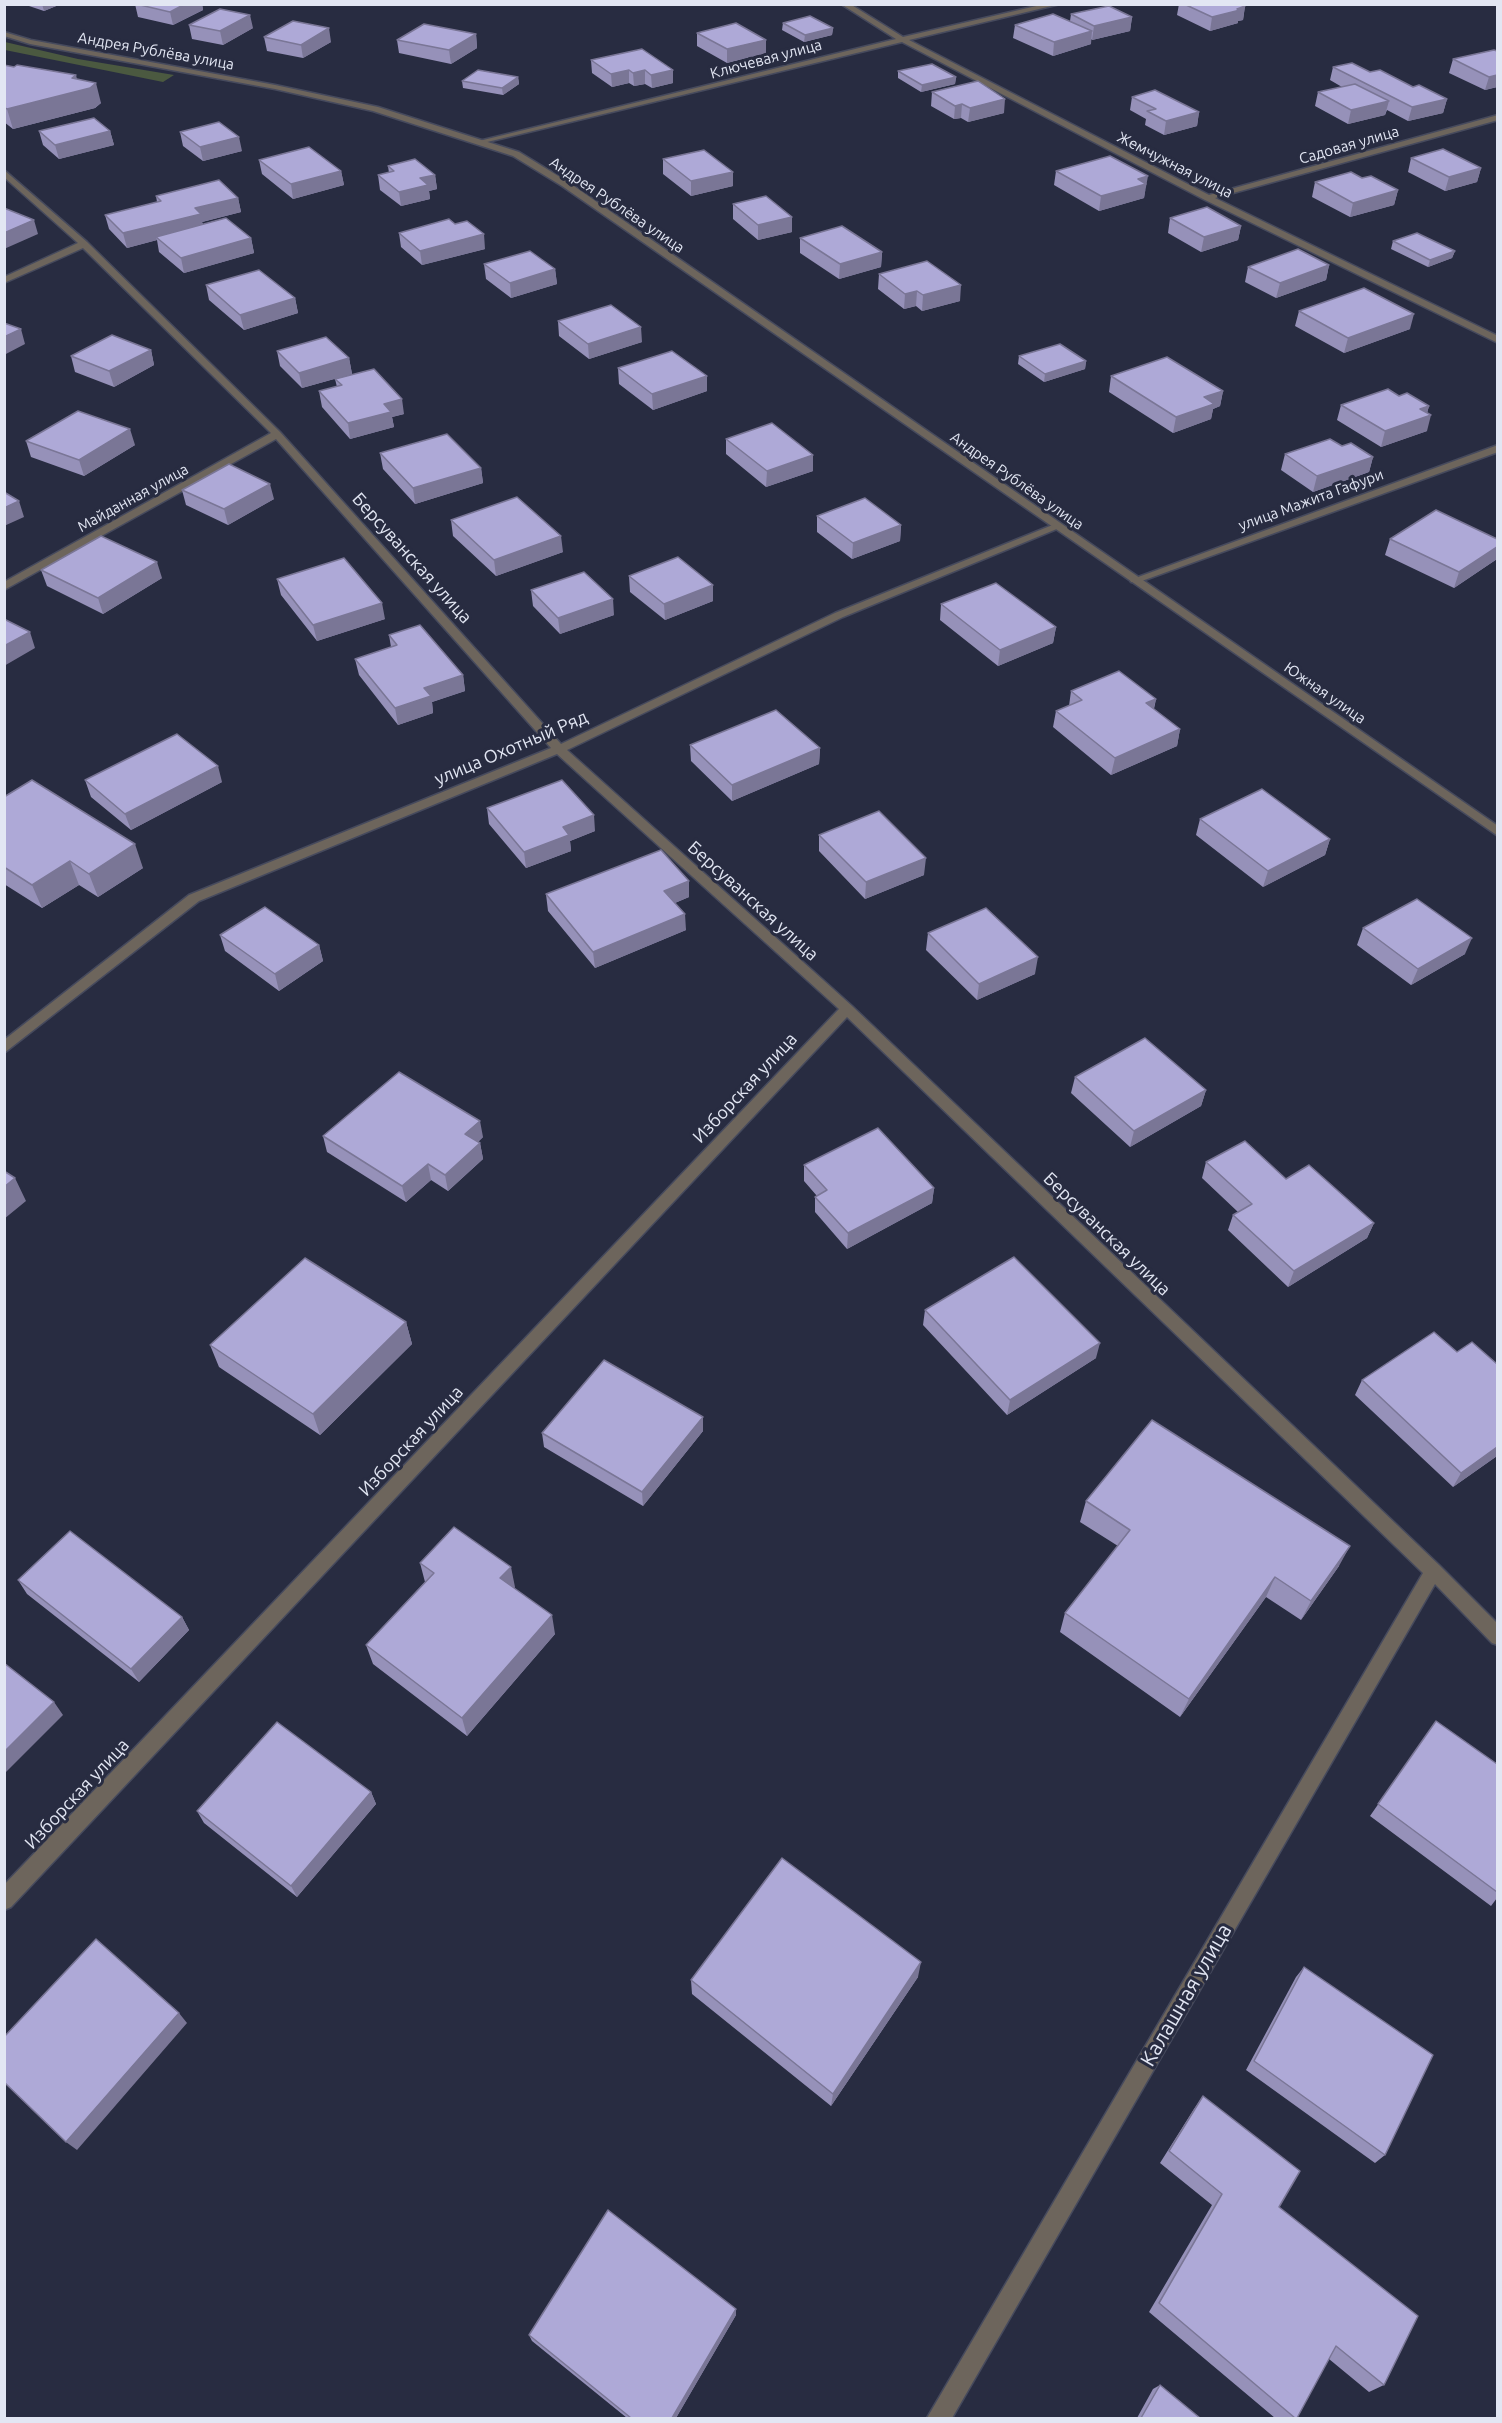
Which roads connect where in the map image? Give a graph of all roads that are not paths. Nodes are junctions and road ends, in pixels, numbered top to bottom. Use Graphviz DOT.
graph roads {
  1 [pos="844,4"];
  2 [pos="1057,4"];
  3 [pos="4,34"];
  4 [pos="900,38"];
  5 [pos="1497,117"];
  6 [pos="483,141"];
  7 [pos="4,172"];
  8 [pos="1208,198"];
  9 [pos="84,244"];
  10 [pos="4,280"];
  11 [pos="1497,340"];
  12 [pos="277,434"];
  13 [pos="1497,448"];
  14 [pos="1059,526"];
  15 [pos="1135,580"];
  16 [pos="4,587"];
  17 [pos="559,749"];
  18 [pos="1497,832"];
  19 [pos="847,1009"];
  20 [pos="4,1048"];
  21 [pos="1432,1571"];
  22 [pos="1497,1637"];
  23 [pos="4,1900"];
  24 [pos="939,2418"];
  1 -- 4 [label="street, Жемчужная улица"];
  2 -- 4 [label="street, Ключевая улица"];
  3 -- 6 [label="street, Андрея Рублёва улица"];
  4 -- 6 [label="street, Ключевая улица"];
  4 -- 8 [label="street, Жемчужная улица"];
  5 -- 8 [label="street, Садовая улица"];
  6 -- 14 [label="street, Андрея Рублёва улица"];
  7 -- 9 [label="street, Берсуванская улица"];
  8 -- 11 [label="street, Жемчужная улица"];
  9 -- 10 [label="street"];
  9 -- 12 [label="street, Берсуванская улица"];
  12 -- 16 [label="street, Майданная улица"];
  12 -- 17 [label="street, Берсуванская улица"];
  13 -- 15 [label="street, улица Мажита Гафури"];
  14 -- 15 [label="street, Андрея Рублёва улица"];
  14 -- 17 [label="street, улица Охотный Ряд"];
  15 -- 18 [label="street, Южная улица"];
  17 -- 19 [label="street, Берсуванская улица"];
  17 -- 20 [label="street, улица Охотный Ряд"];
  19 -- 21 [label="street, Берсуванская улица"];
  19 -- 23 [label="street, Изборская улица"];
  21 -- 22 [label="street, Берсуванская улица"];
  21 -- 24 [label="street, Калашная улица"];
}
